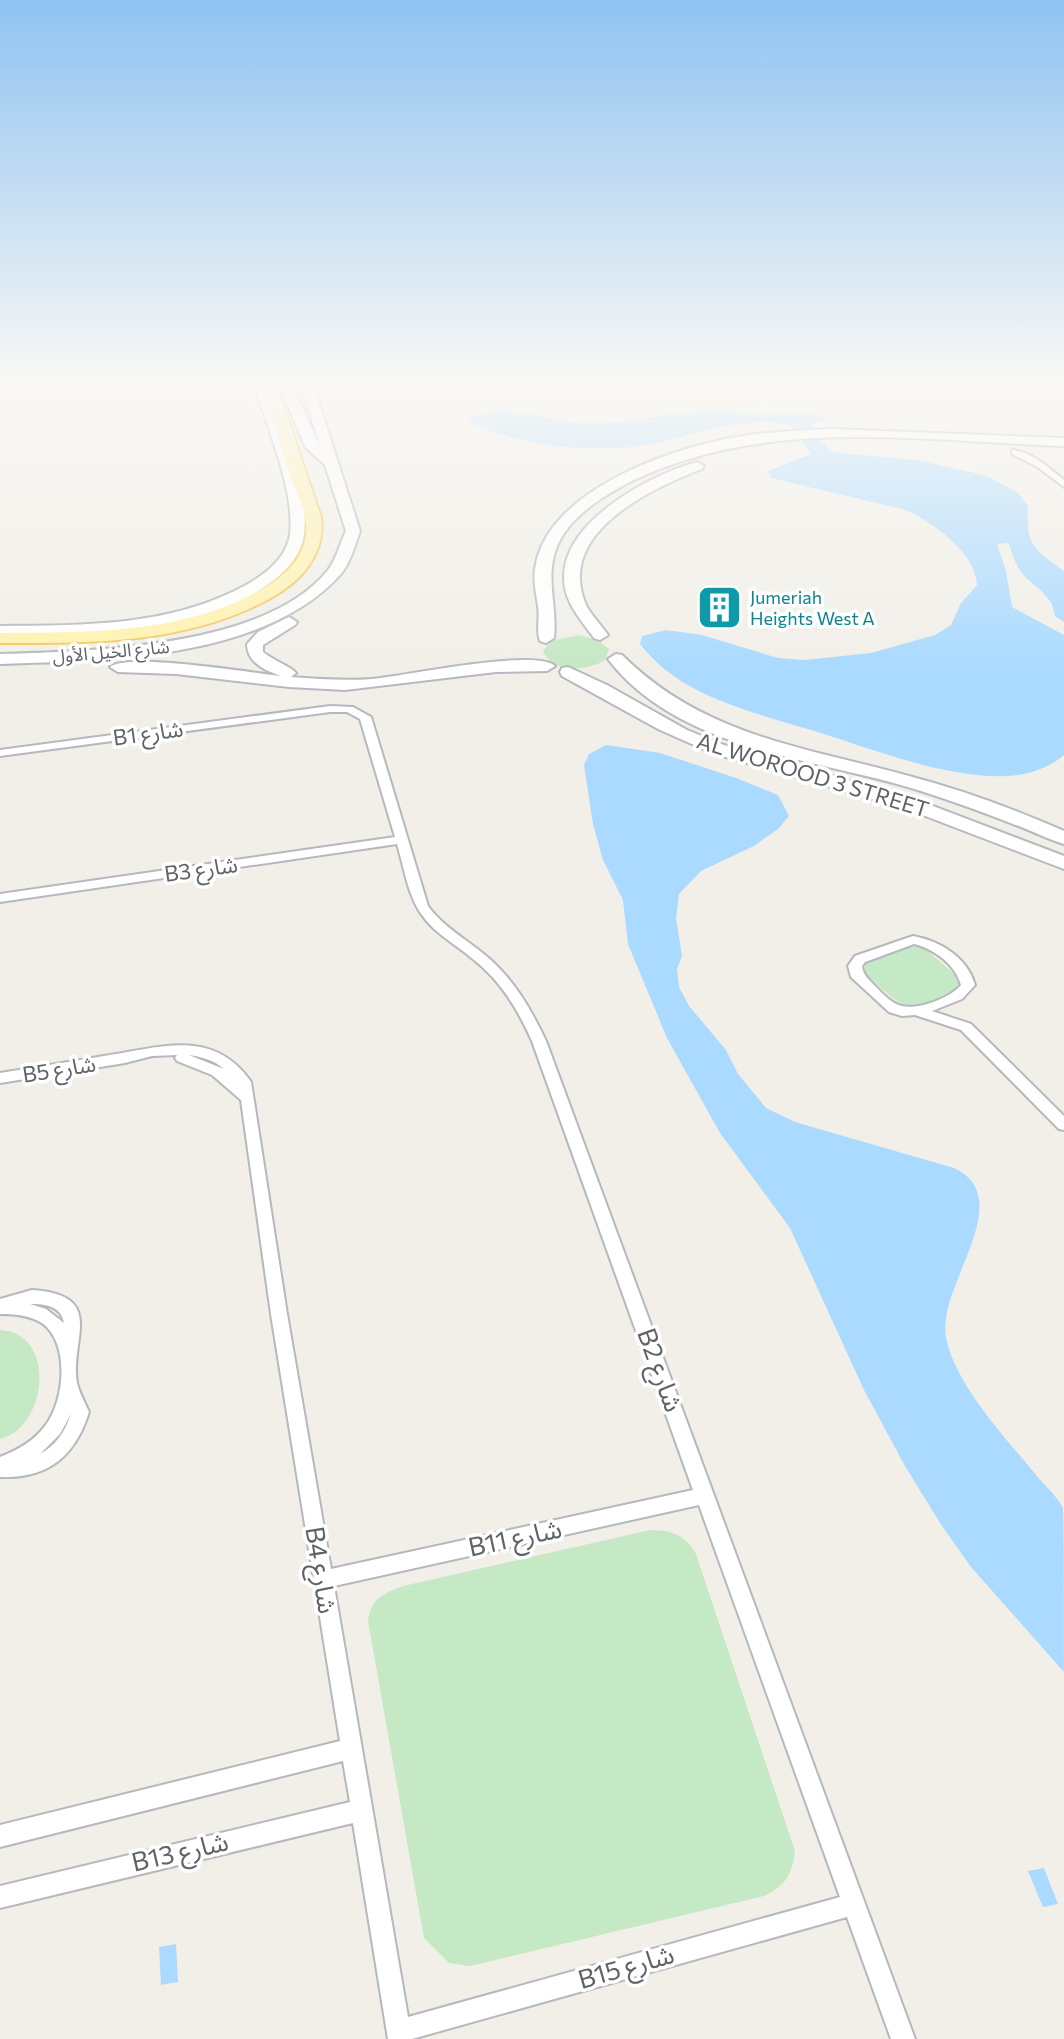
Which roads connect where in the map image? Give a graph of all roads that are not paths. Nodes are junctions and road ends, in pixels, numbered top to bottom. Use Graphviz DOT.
graph roads {
  1 [pos="285,476"];
  2 [pos="299,476"];
  3 [pos="337,476"];
  4 [pos="630,476"];
  5 [pos="669,476"];
  6 [pos="319,587"];
  7 [pos="0,631"];
  8 [pos="264,635"];
  9 [pos="600,635"];
  10 [pos="0,638"];
  11 [pos="541,644"];
  12 [pos="0,659"];
  13 [pos="616,659"];
  14 [pos="547,666"];
  15 [pos="125,667"];
  16 [pos="0,670"];
  17 [pos="568,672"];
  18 [pos="368,735"];
  19 [pos="784,749"];
  20 [pos="0,753"];
  21 [pos="826,760"];
  22 [pos="770,766"];
  23 [pos="814,778"];
  24 [pos="1064,838"];
  25 [pos="401,840"];
  26 [pos="1064,863"];
  27 [pos="0,898"];
  28 [pos="963,994"];
  29 [pos="919,1012"];
  30 [pos="966,1027"];
  31 [pos="118,1059"];
  32 [pos="0,1078"];
  33 [pos="1064,1125"];
  34 [pos="0,1307"];
  35 [pos="0,1467"];
  36 [pos="706,1495"];
  37 [pos="323,1580"];
  38 [pos="351,1749"];
  39 [pos="362,1810"];
  40 [pos="0,1836"];
  41 [pos="0,1897"];
  42 [pos="854,1904"];
  43 [pos="399,2035"];
  44 [pos="903,2039"];
  1 -- 7 [label="street"];
  2 -- 10 [label="main road"];
  3 -- 6 [label="street, شارع الخيل الأول"];
  4 -- 11 [label="street"];
  5 -- 9 [label="street"];
  6 -- 8 [label="street"];
  6 -- 12 [label="street, شارع الخيل الأول"];
  8 -- 11 [label="street"];
  8 -- 15 [label="street"];
  9 -- 11 [label="street"];
  9 -- 13 [label="street, AL WOROOD 3 STREET"];
  11 -- 14 [label="street"];
  13 -- 17 [label="street"];
  13 -- 19 [label="street, AL WOROOD 3 STREET"];
  14 -- 15 [label="street, AL WOROOD 3 STREET"];
  14 -- 17 [label="street, AL WOROOD 3 STREET"];
  15 -- 16 [label="street"];
  17 -- 22 [label="street, AL WOROOD 3 STREET"];
  18 -- 20 [label="street, B1 شارع"];
  18 -- 25 [label="street, B2 شارع"];
  19 -- 21 [label="street, AL WOROOD 3 STREET"];
  19 -- 22 [label="street"];
  21 -- 23 [label="street"];
  21 -- 24 [label="street, AL WOROOD 3 STREET"];
  22 -- 23 [label="street, AL WOROOD 3 STREET"];
  23 -- 26 [label="street, AL WOROOD 3 STREET"];
  25 -- 27 [label="street, B3 شارع"];
  25 -- 36 [label="street, B2 شارع"];
  28 -- 29 [label="street"];
  28 -- 29 [label="street"];
  28 -- 30 [label="street"];
  29 -- 30 [label="street"];
  30 -- 33 [label="street"];
  31 -- 32 [label="street, B5 شارع"];
  31 -- 37 [label="street, B4 شارع"];
  34 -- 35 [label="street"];
  36 -- 37 [label="street, B11 شارع"];
  36 -- 42 [label="street, B2 شارع"];
  37 -- 38 [label="street, B4 شارع"];
  38 -- 39 [label="street, B4 شارع"];
  38 -- 40 [label="street"];
  39 -- 41 [label="street, B13 شارع"];
  39 -- 43 [label="street, B4 شارع"];
  42 -- 43 [label="street, B15 شارع"];
  42 -- 44 [label="street, B2 شارع"];
}
